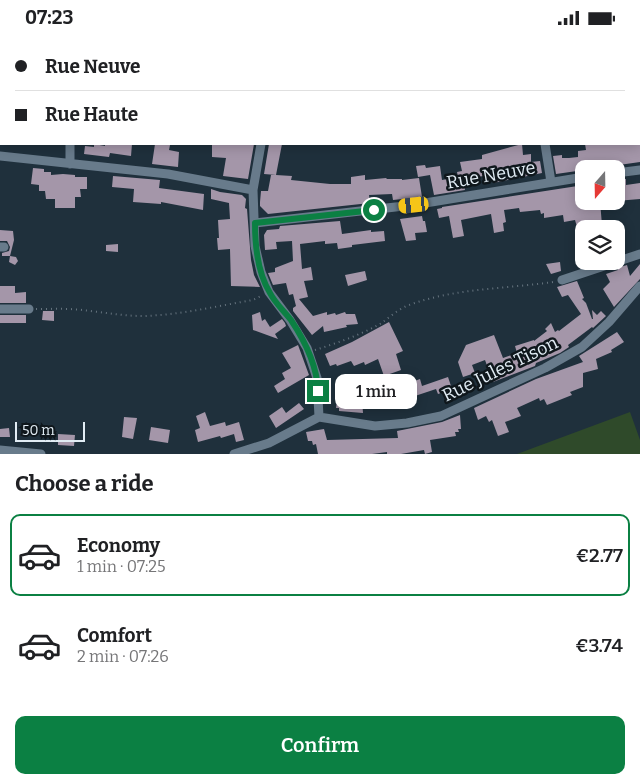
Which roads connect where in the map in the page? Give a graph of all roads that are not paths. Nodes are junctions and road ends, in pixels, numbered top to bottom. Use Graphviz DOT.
graph roads {
  1 [pos="70,145"];
  2 [pos="261,145"];
  3 [pos="545,145"];
  4 [pos="0,156"];
  5 [pos="70,163"];
  6 [pos="640,169"];
  7 [pos="625,172"];
  8 [pos="575,178"];
  9 [pos="551,181"];
  10 [pos="254,190"];
  11 [pos="255,223"];
  12 [pos="640,254"];
  13 [pos="562,280"];
  14 [pos="640,286"];
  15 [pos="0,309"];
  16 [pos="29,309"];
  17 [pos="318,417"];
  18 [pos="269,443"];
  19 [pos="0,450"];
  20 [pos="41,454"];
  21 [pos="234,454"];
  22 [pos="272,454"];
  1 -- 5 [label="street"];
  2 -- 10 [label="street"];
  3 -- 9 [label="street"];
  4 -- 5 [label="street"];
  5 -- 10 [label="street"];
  6 -- 7 [label="street"];
  8 -- 9 [label="street, Rue Neuve"];
  9 -- 11 [label="street, Rue Neuve"];
  10 -- 11 [label="street"];
  11 -- 17 [label="street"];
  12 -- 13 [label="street"];
  14 -- 17 [label="street, Rue Jules Tison"];
  15 -- 16 [label="street"];
  17 -- 18 [label="street"];
  18 -- 21 [label="street"];
  18 -- 22 [label="street"];
  19 -- 20 [label="street"];
}
